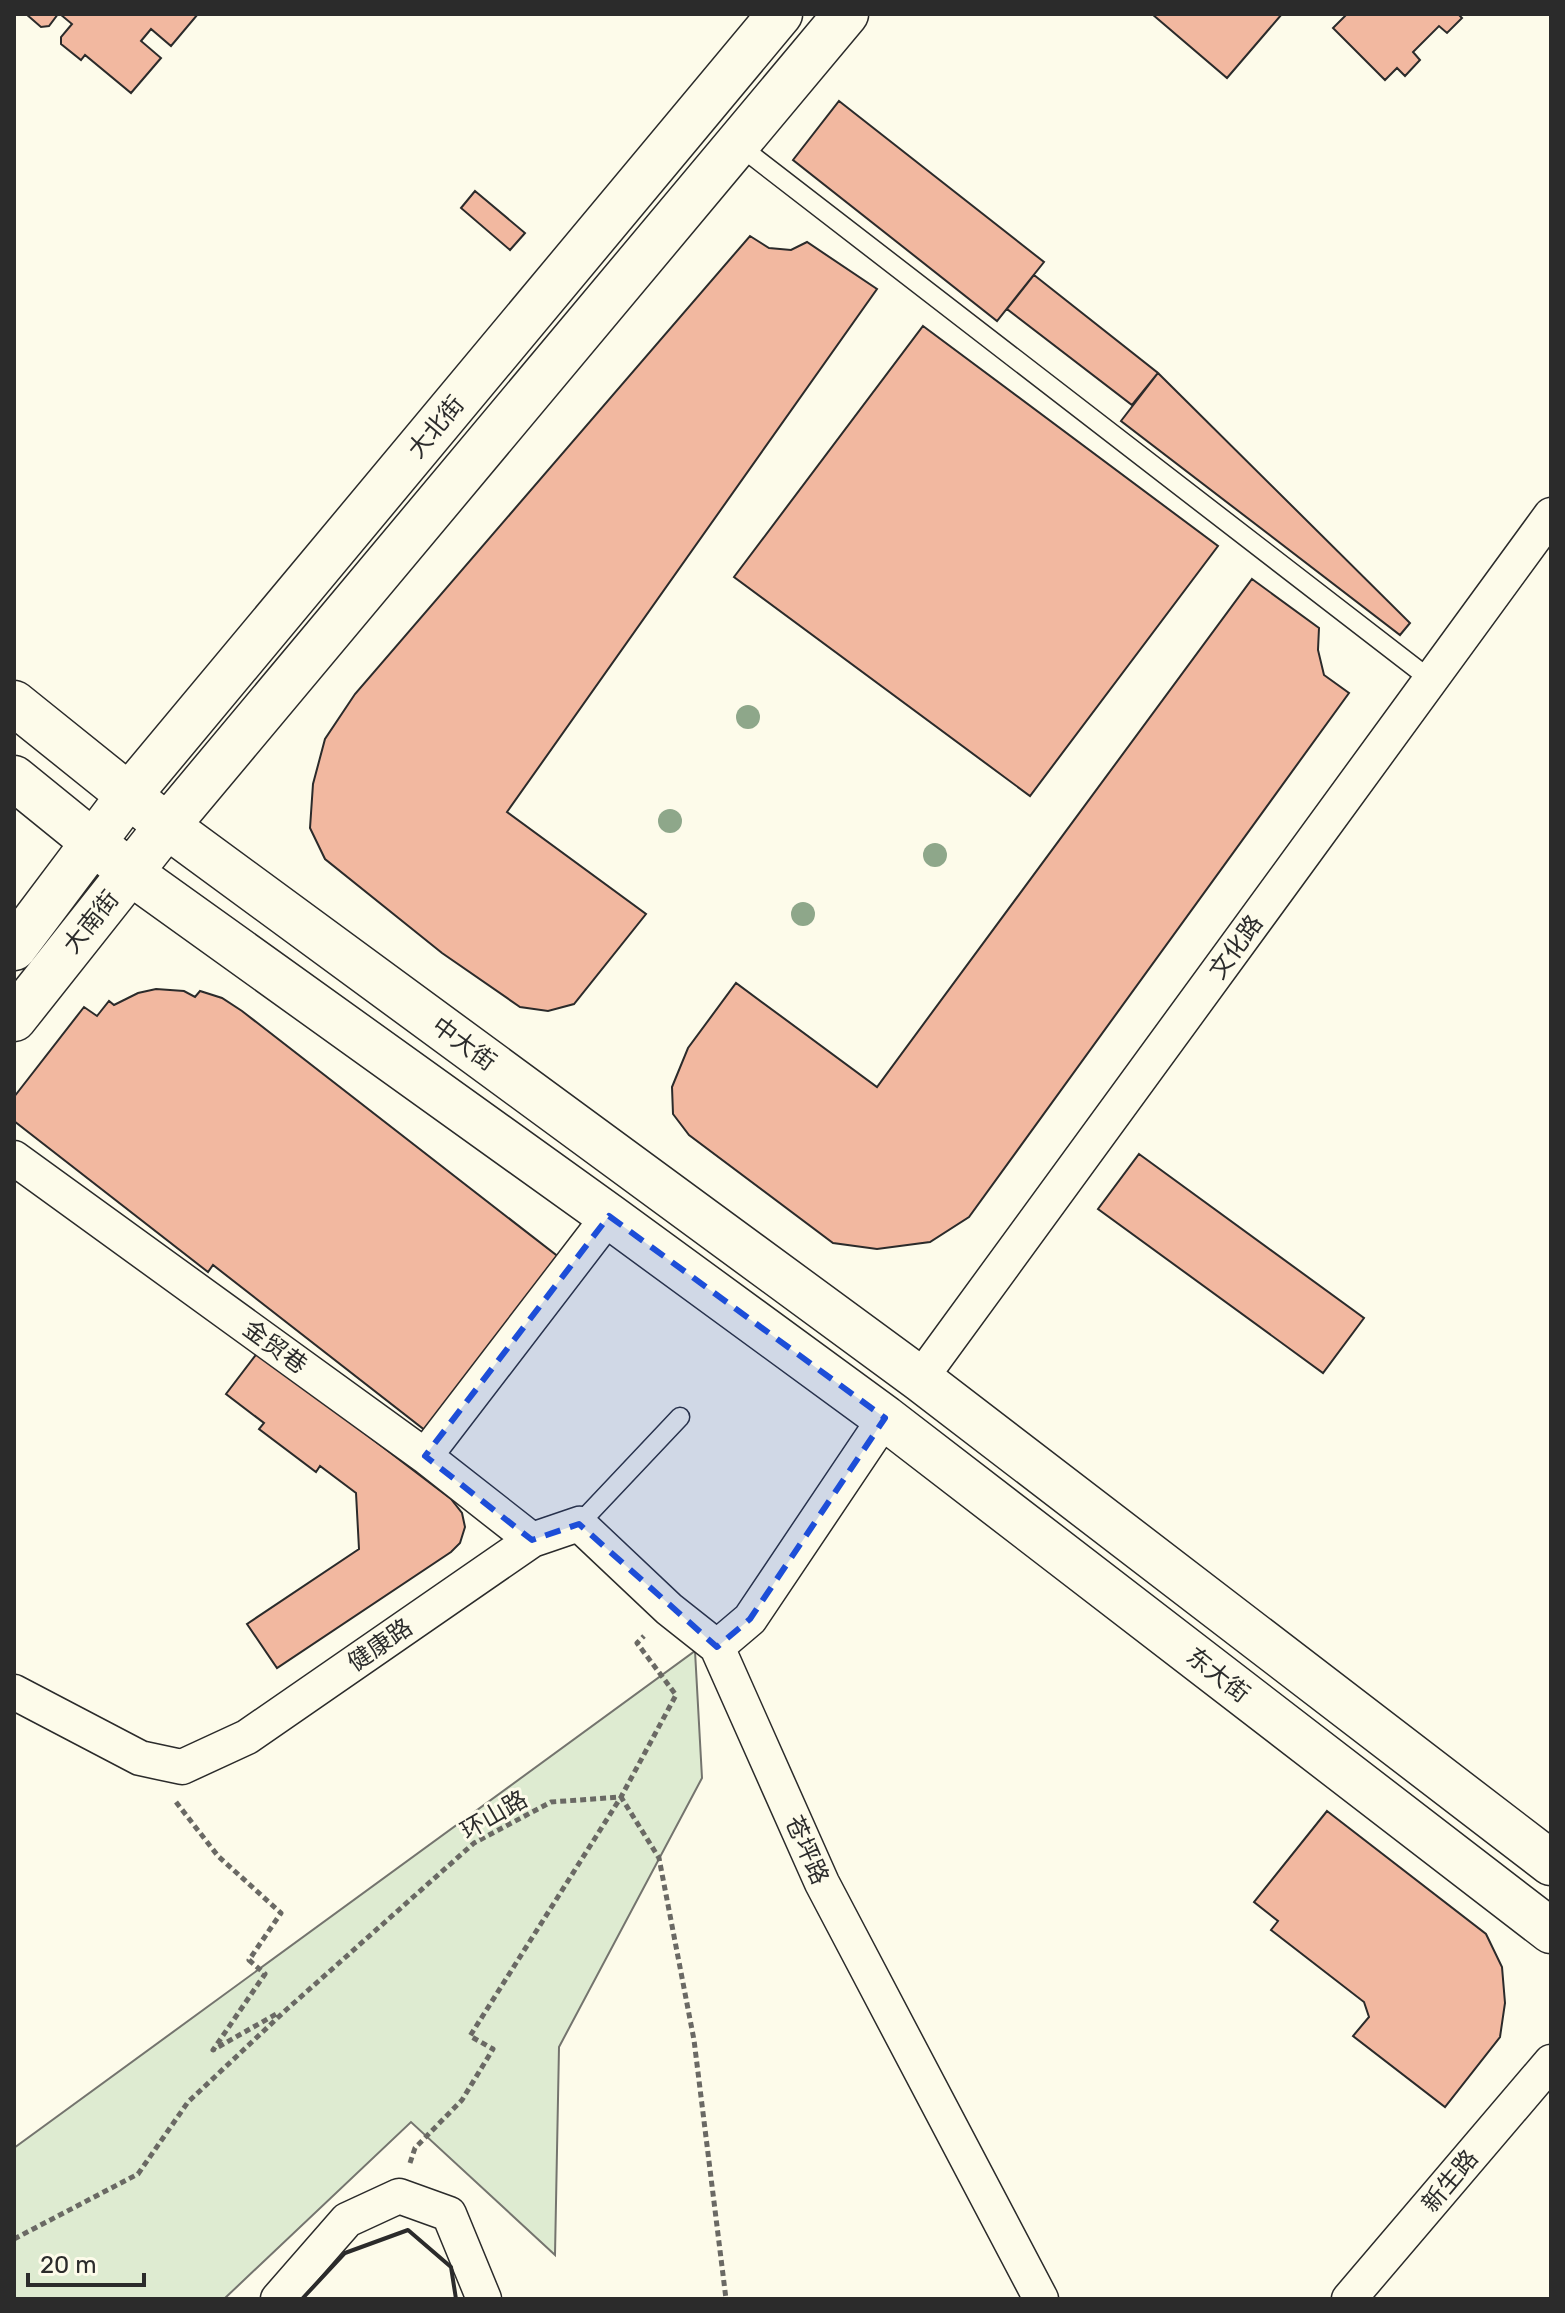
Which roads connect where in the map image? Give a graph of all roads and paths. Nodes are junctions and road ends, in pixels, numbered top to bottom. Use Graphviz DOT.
graph roads {
  1 [pos="780,14"];
  2 [pos="846,14"];
  3 [pos="737,144"];
  4 [pos="1551,515"];
  5 [pos="1431,680"];
  6 [pos="14,703"];
  7 [pos="14,778"];
  8 [pos="129,795"];
  9 [pos="167,826"];
  10 [pos="96,843"];
  11 [pos="131,873"];
  12 [pos="14,948"];
  13 [pos="14,1019"];
  14 [pos="14,1158"];
  15 [pos="609,1216"];
  16 [pos="920,1379"];
  17 [pos="680,1417"];
  18 [pos="885,1418"];
  19 [pos="425,1456"];
  20 [pos="579,1524"];
  21 [pos="532,1540"];
  22 [pos="669,1609"];
  23 [pos="717,1647"];
  24 [pos="14,1692"];
  25 [pos="182,1767"];
  26 [pos="621,1797"];
  27 [pos="1551,1863"];
  28 [pos="1551,1931"];
  29 [pos="286,2010"];
  30 [pos="1551,2062"];
  31 [pos="399,2196"];
  32 [pos="14,2239"];
  33 [pos="278,2299"];
  34 [pos="484,2299"];
  35 [pos="726,2299"];
  36 [pos="1041,2299"];
  37 [pos="1349,2299"];
  1 -- 8 [label="main road, 大北街"];
  2 -- 3 [label="main road, 大北街"];
  3 -- 5 [label="lane"];
  3 -- 9 [label="main road, 大北街"];
  4 -- 5 [label="street, 文化路"];
  5 -- 16 [label="street, 文化路"];
  6 -- 8 [label="main road, 中大街"];
  7 -- 10 [label="main road"];
  8 -- 9 [label="main road, 中大街"];
  8 -- 10 [label="main road, 大北街"];
  9 -- 11 [label="main road, 大南街"];
  9 -- 16 [label="main road, 中大街"];
  10 -- 11 [label="main road"];
  10 -- 12 [label="main road, 大南街"];
  11 -- 13 [label="main road, 大南街"];
  11 -- 15 [label="main road"];
  14 -- 19 [label="street, 金贸巷"];
  15 -- 18 [label="main road"];
  15 -- 19 [label="street"];
  16 -- 27 [label="main road"];
  17 -- 20 [label="lane"];
  18 -- 23 [label="street"];
  18 -- 28 [label="main road, 东大街"];
  19 -- 21 [label="street, 金贸巷"];
  20 -- 21 [label="street, 健康路"];
  20 -- 22 [label="street"];
  21 -- 25 [label="street, 健康路"];
  22 -- 23 [label="street"];
  22 -- 26 [label="path"];
  23 -- 36 [label="street, 苍坪路"];
  24 -- 25 [label="street"];
  25 -- 29 [label="path"];
  26 -- 29 [label="path, 环山路"];
  26 -- 31 [label="path"];
  26 -- 35 [label="path"];
  29 -- 32 [label="path, 环山路"];
  30 -- 37 [label="street, 新生路"];
  31 -- 33 [label="street"];
  31 -- 34 [label="street"];
}
